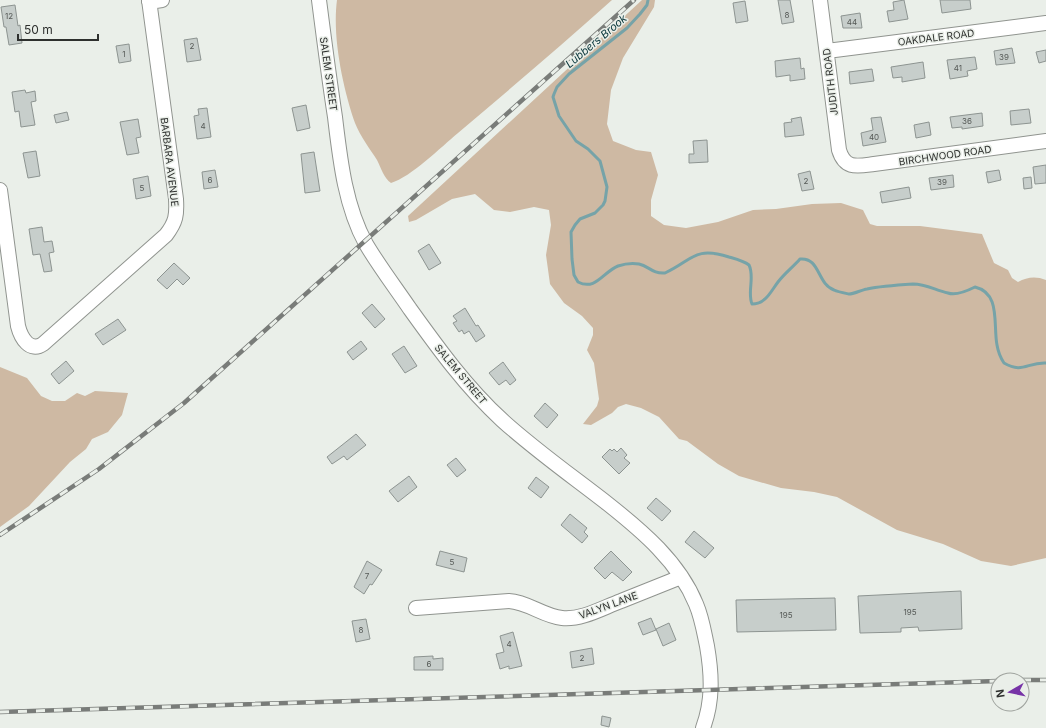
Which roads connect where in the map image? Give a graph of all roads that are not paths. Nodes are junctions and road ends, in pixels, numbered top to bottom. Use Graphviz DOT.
graph roads {
  1 [pos="319,0"];
  2 [pos="820,0"];
  3 [pos="153,1"];
  4 [pos="1046,23"];
  5 [pos="827,51"];
  6 [pos="1046,141"];
  7 [pos="846,162"];
  8 [pos="0,190"];
  9 [pos="681,577"];
  10 [pos="416,608"];
  11 [pos="703,728"];
  1 -- 9 [label="street, SALEM STREET"];
  2 -- 5 [label="street, JUDITH ROAD"];
  3 -- 8 [label="street, BARBARA AVENUE"];
  4 -- 5 [label="street, OAKDALE ROAD"];
  5 -- 7 [label="street, JUDITH ROAD"];
  6 -- 7 [label="street, BIRCHWOOD ROAD"];
  9 -- 10 [label="street, VALYN LANE"];
  9 -- 11 [label="street, SALEM STREET"];
}
